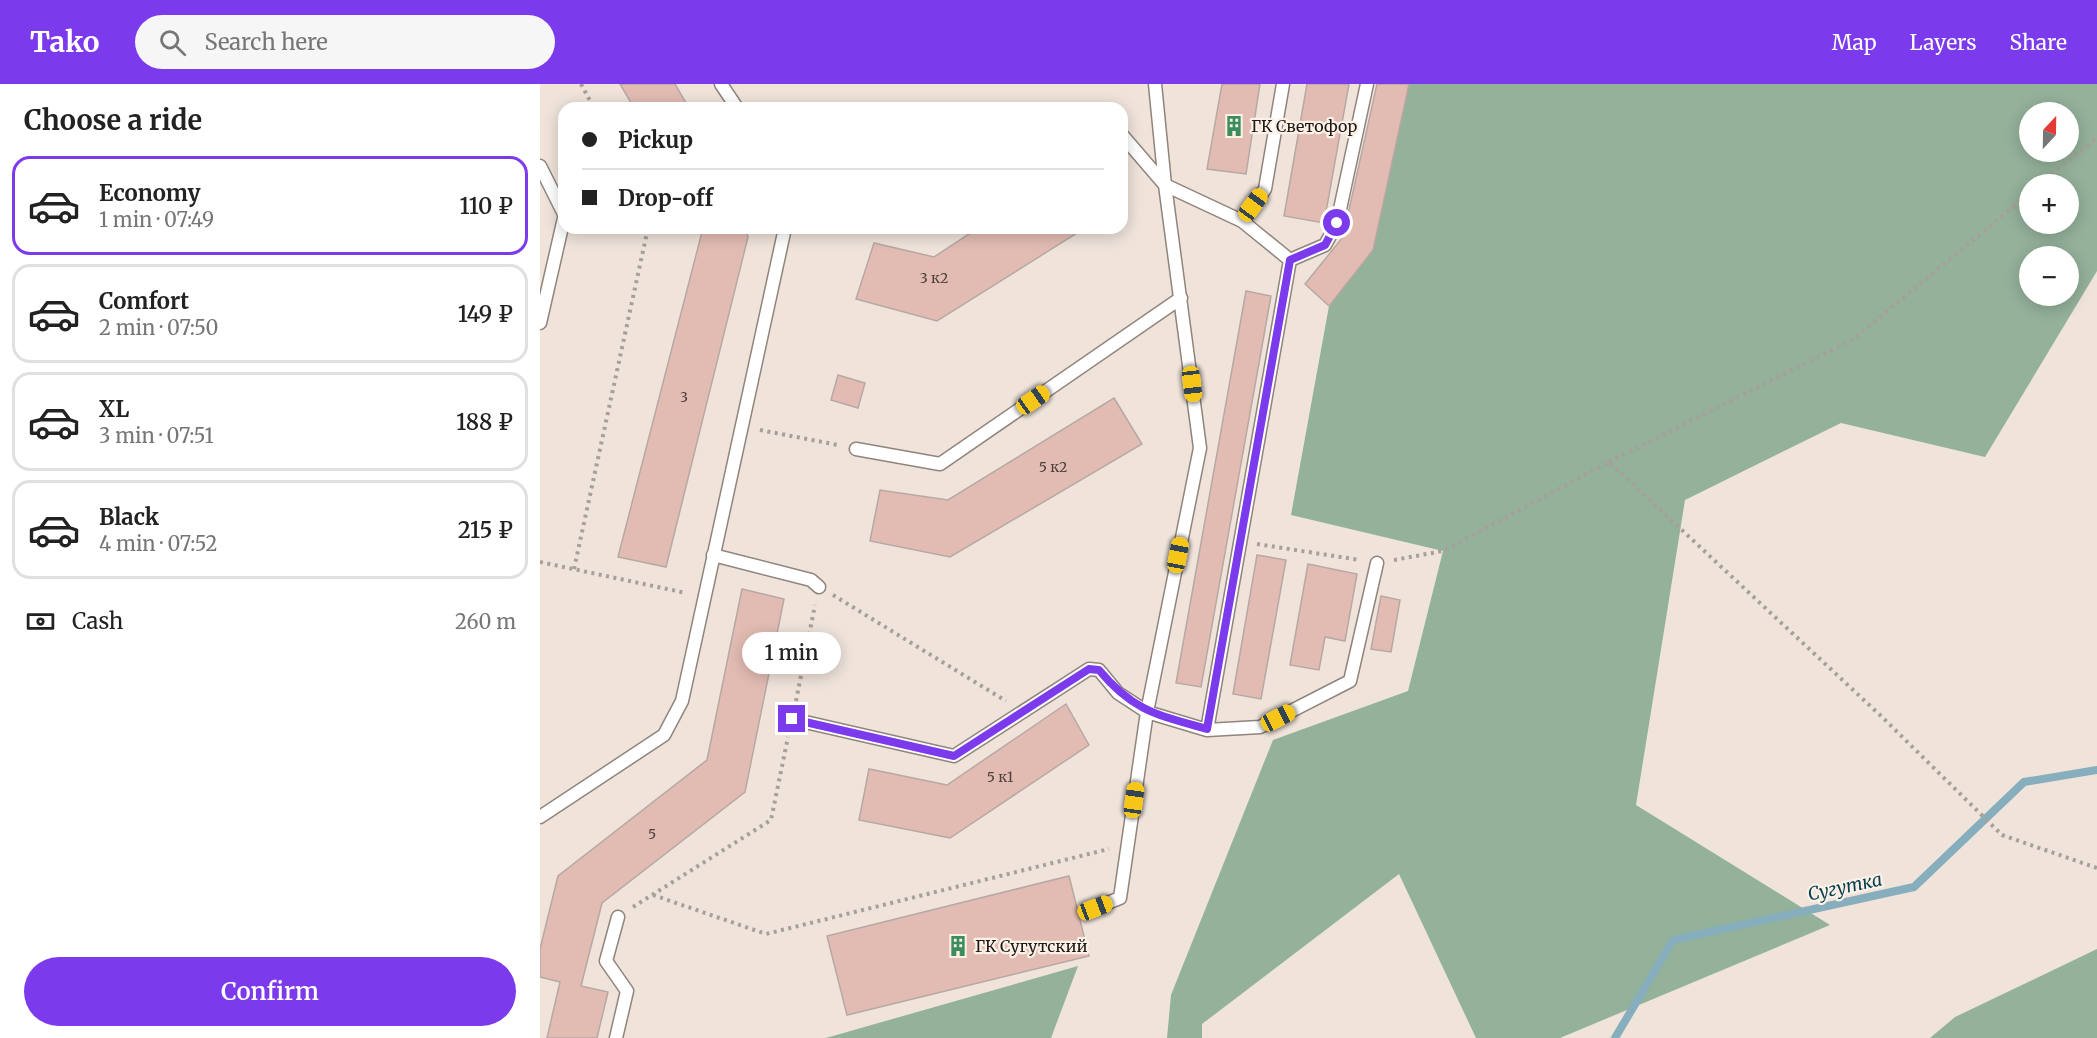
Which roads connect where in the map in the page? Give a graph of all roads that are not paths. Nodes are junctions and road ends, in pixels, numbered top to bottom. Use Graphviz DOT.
graph roads {
  1 [pos="721,84"];
  2 [pos="1155,84"];
  3 [pos="1283,84"];
  4 [pos="1367,84"];
  5 [pos="732,102"];
  6 [pos="1128,142"];
  7 [pos="540,166"];
  8 [pos="1166,184"];
  9 [pos="558,204"];
  10 [pos="1242,221"];
  11 [pos="560,234"];
  12 [pos="784,234"];
  13 [pos="1290,260"];
  14 [pos="1182,298"];
  15 [pos="540,323"];
  16 [pos="856,449"];
  17 [pos="713,555"];
  18 [pos="1377,563"];
  19 [pos="819,587"];
  20 [pos="1147,712"];
  21 [pos="792,719"];
  22 [pos="1207,729"];
  23 [pos="540,817"];
  24 [pos="1095,908"];
  25 [pos="618,917"];
  26 [pos="616,1038"];
  1 -- 5 [label="lane"];
  2 -- 8 [label="lane"];
  3 -- 10 [label="lane"];
  4 -- 13 [label="lane"];
  6 -- 8 [label="lane"];
  7 -- 9 [label="lane"];
  8 -- 10 [label="lane"];
  8 -- 14 [label="lane"];
  10 -- 13 [label="lane"];
  11 -- 15 [label="lane"];
  12 -- 17 [label="lane"];
  13 -- 22 [label="lane"];
  14 -- 16 [label="lane"];
  14 -- 20 [label="lane"];
  17 -- 19 [label="lane"];
  17 -- 23 [label="lane"];
  18 -- 22 [label="lane"];
  20 -- 21 [label="lane"];
  20 -- 22 [label="lane"];
  20 -- 24 [label="lane"];
  25 -- 26 [label="lane"];
}
